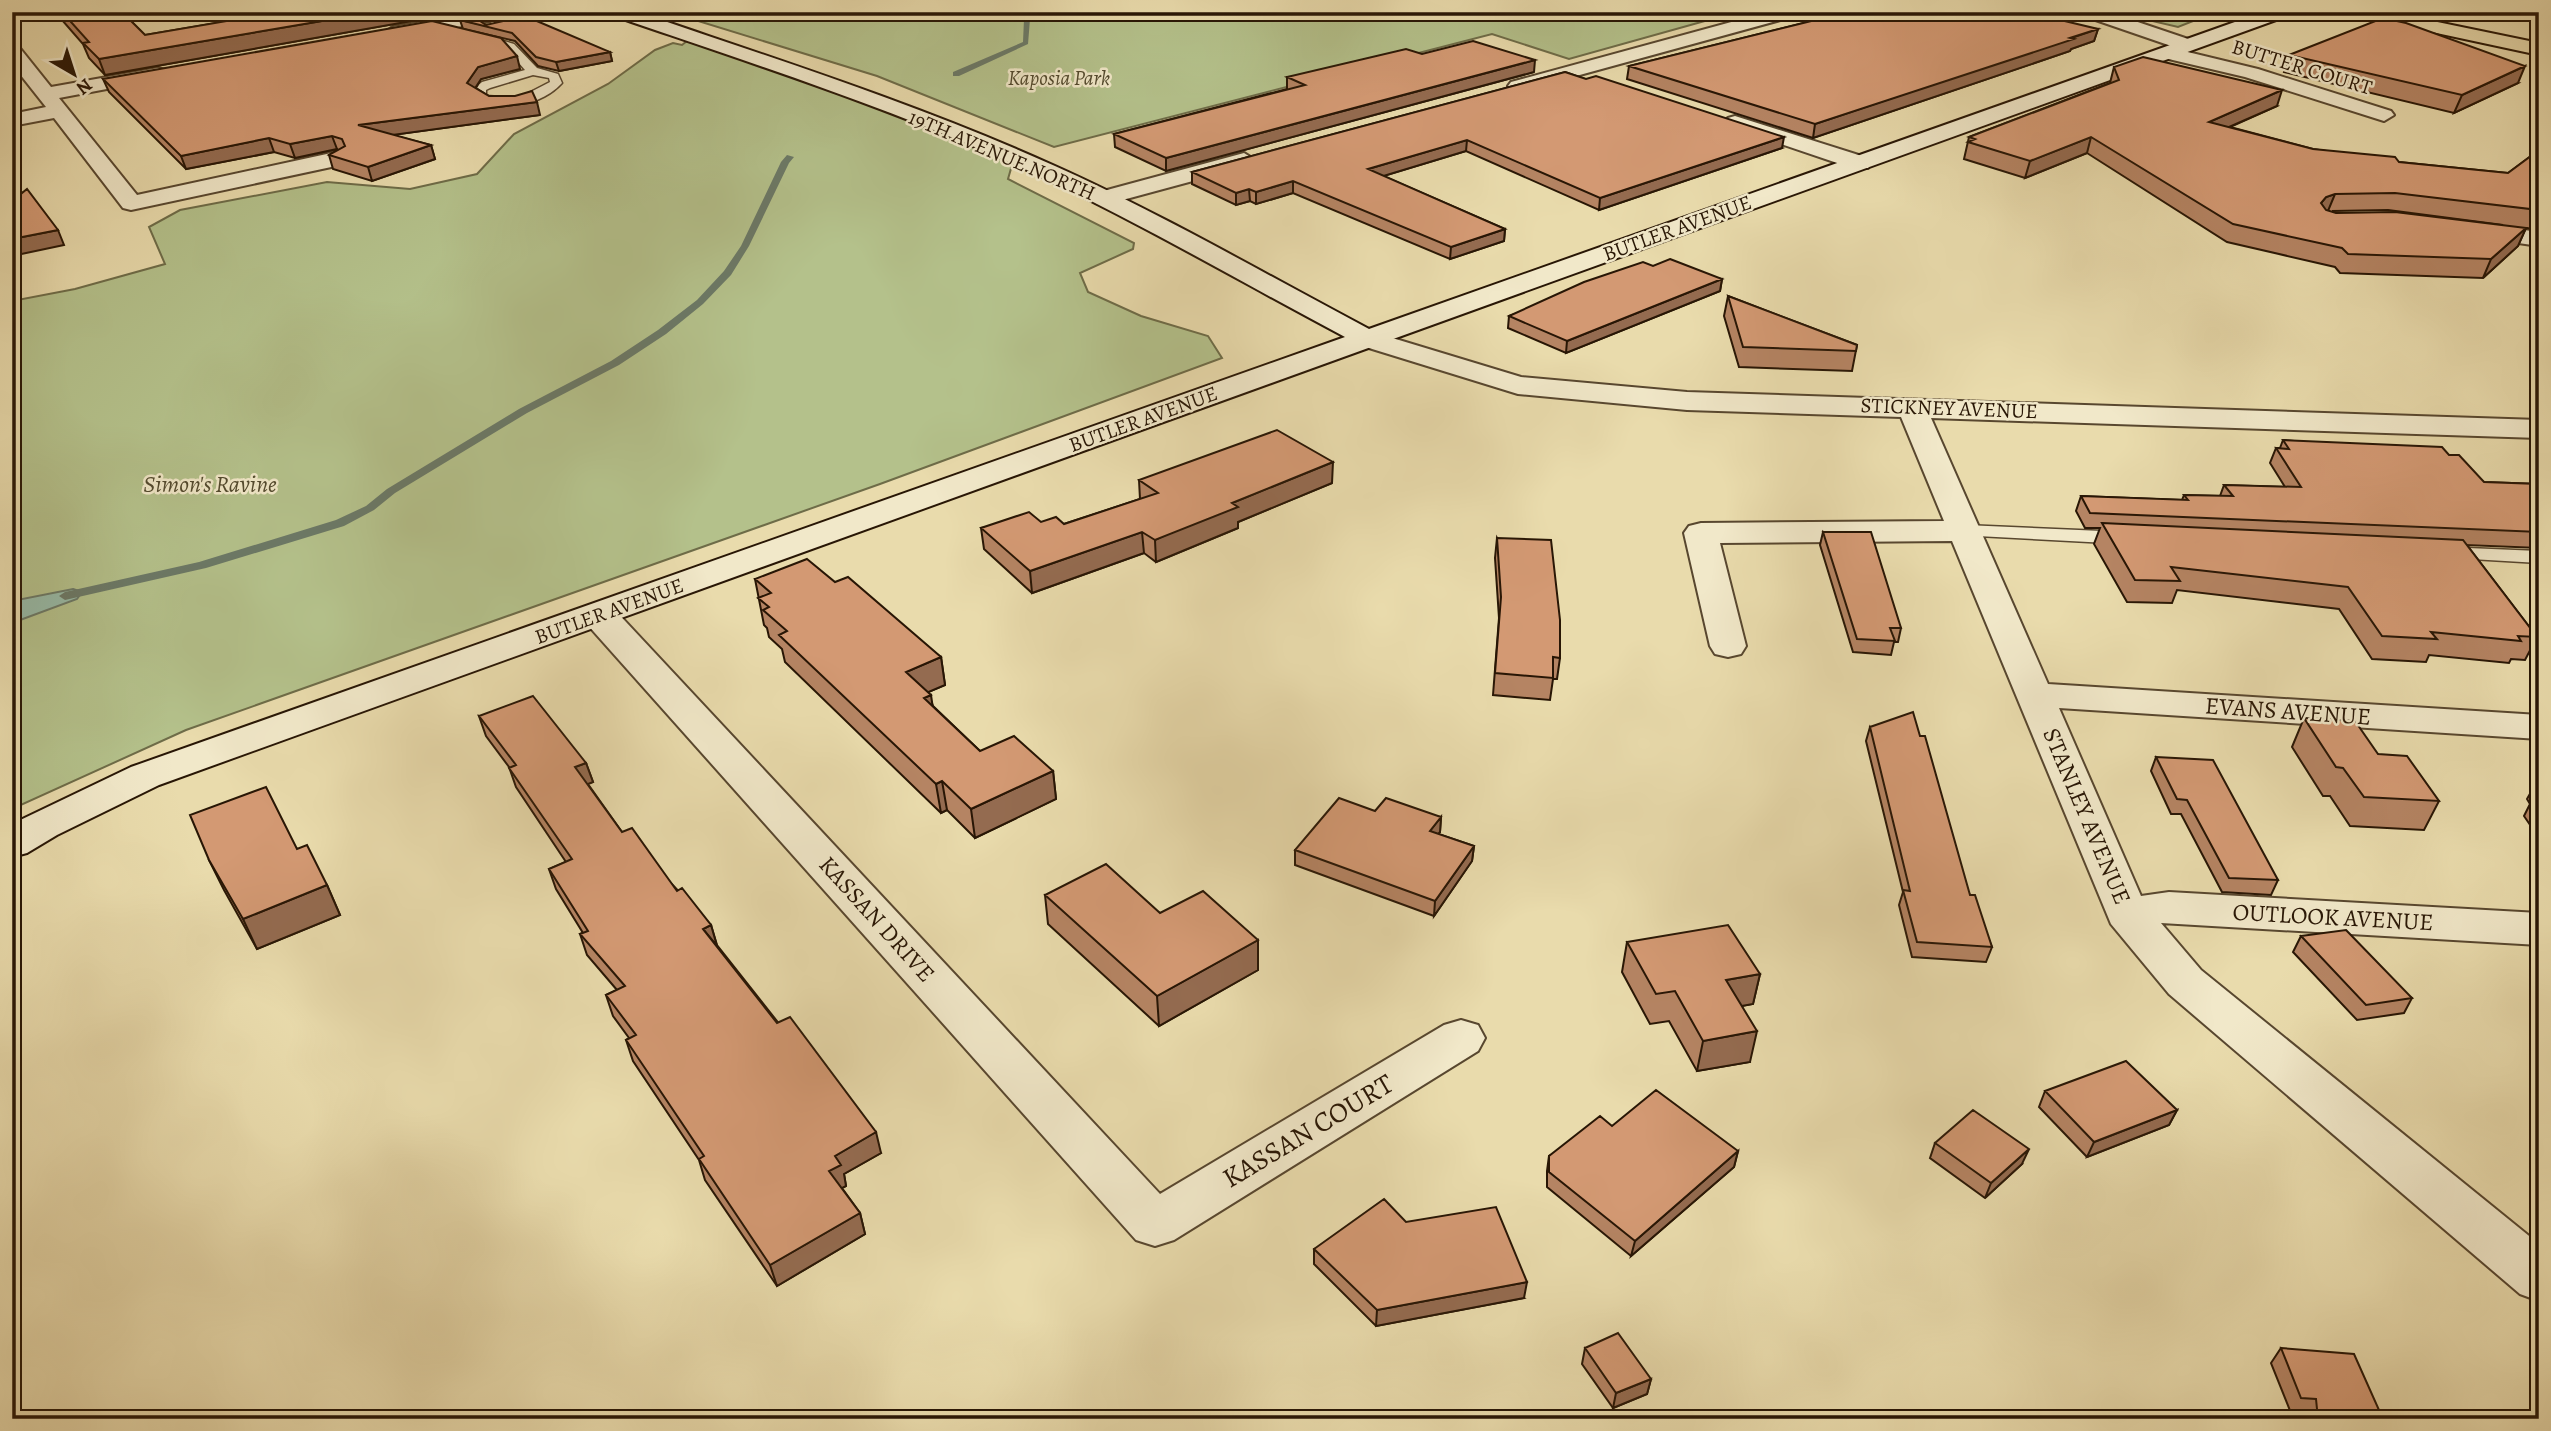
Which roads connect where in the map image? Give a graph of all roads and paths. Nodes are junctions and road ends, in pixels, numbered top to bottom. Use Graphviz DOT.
graph roads {
  1 [pos="620,12"];
  2 [pos="1789,12"];
  3 [pos="2090,12"];
  4 [pos="2281,12"];
  5 [pos="2362,12"];
  6 [pos="490,16"];
  7 [pos="429,26"];
  8 [pos="378,35"];
  9 [pos="2177,49"];
  10 [pos="2539,49"];
  11 [pos="12,51"];
  12 [pos="179,71"];
  13 [pos="533,71"];
  14 [pos="1576,71"];
  15 [pos="1615,83"];
  16 [pos="1495,93"];
  17 [pos="46,94"];
  18 [pos="60,111"];
  19 [pos="2384,116"];
  20 [pos="1718,117"];
  21 [pos="12,120"];
  22 [pos="1266,154"];
  23 [pos="336,159"];
  24 [pos="1860,163"];
  25 [pos="1104,198"];
  26 [pos="2455,228"];
  27 [pos="2539,239"];
  28 [pos="1366,338"];
  29 [pos="1912,406"];
  30 [pos="2539,429"];
  31 [pos="1965,531"];
  32 [pos="2143,539"];
  33 [pos="2430,552"];
  34 [pos="2539,557"];
  35 [pos="599,615"];
  36 [pos="1728,646"];
  37 [pos="2036,695"];
  38 [pos="2539,727"];
  39 [pos="12,843"];
  40 [pos="2127,913"];
  41 [pos="2539,929"];
  42 [pos="1461,1038"];
  43 [pos="1155,1224"];
  44 [pos="2539,1277"];
  1 -- 25 [label="street, 19TH AVENUE NORTH"];
  2 -- 14 [label="street"];
  3 -- 9 [label="street, BUTTER COURT"];
  4 -- 9 [label="street, BUTLER AVENUE"];
  5 -- 10 [label="highway"];
  6 -- 7 [label="street"];
  7 -- 8 [label="street"];
  7 -- 13 [label="lane"];
  9 -- 19 [label="street, BUTTER COURT"];
  9 -- 24 [label="street, BUTLER AVENUE"];
  11 -- 17 [label="street"];
  12 -- 17 [label="street"];
  13 -- 13 [label="lane"];
  14 -- 15 [label="street"];
  14 -- 16 [label="street"];
  17 -- 18 [label="street"];
  18 -- 21 [label="street"];
  18 -- 23 [label="street"];
  20 -- 24 [label="street"];
  22 -- 25 [label="street"];
  24 -- 28 [label="street, BUTLER AVENUE"];
  25 -- 28 [label="street, 19TH AVENUE NORTH"];
  26 -- 27 [label="street"];
  28 -- 29 [label="street, STICKNEY AVENUE"];
  28 -- 35 [label="street, BUTLER AVENUE"];
  29 -- 30 [label="street, STICKNEY AVENUE"];
  29 -- 31 [label="street, STANLEY AVENUE"];
  31 -- 32 [label="lane"];
  31 -- 36 [label="street"];
  31 -- 37 [label="street, STANLEY AVENUE"];
  33 -- 34 [label="lane"];
  35 -- 39 [label="street, BUTLER AVENUE"];
  35 -- 43 [label="street, KASSAN DRIVE"];
  37 -- 38 [label="street, EVANS AVENUE"];
  37 -- 40 [label="street, STANLEY AVENUE"];
  40 -- 41 [label="street, OUTLOOK AVENUE"];
  40 -- 44 [label="street, STANLEY AVENUE"];
  42 -- 43 [label="street, KASSAN COURT"];
}
